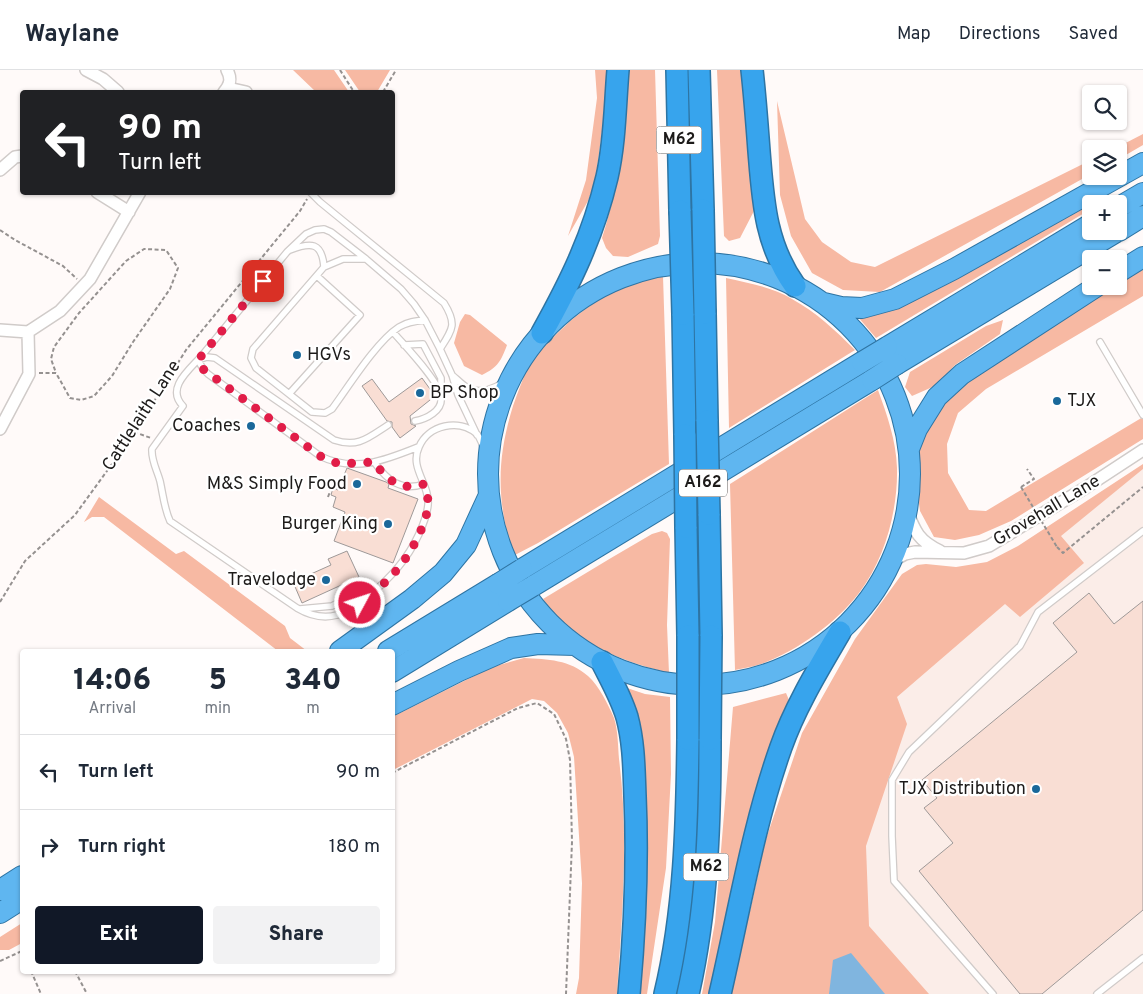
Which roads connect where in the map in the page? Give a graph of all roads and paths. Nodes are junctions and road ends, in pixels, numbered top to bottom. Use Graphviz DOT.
graph roads {
  1 [pos="86,70"];
  2 [pos="227,70"];
  3 [pos="340,70"];
  4 [pos="396,70"];
  5 [pos="618,70"];
  6 [pos="677,70"];
  7 [pos="699,70"];
  8 [pos="752,70"];
  9 [pos="116,90"];
  10 [pos="226,90"];
  11 [pos="353,90"];
  12 [pos="384,90"];
  13 [pos="20,156"];
  14 [pos="1143,163"];
  15 [pos="0,170"];
  16 [pos="1143,193"];
  17 [pos="102,195"];
  18 [pos="138,195"];
  19 [pos="310,195"];
  20 [pos="313,195"];
  21 [pos="1127,202"];
  22 [pos="129,212"];
  23 [pos="1143,216"];
  24 [pos="1127,226"];
  25 [pos="0,230"];
  26 [pos="1082,230"];
  27 [pos="1102,240"];
  28 [pos="287,252"];
  29 [pos="1143,256"];
  30 [pos="366,259"];
  31 [pos="324,267"];
  32 [pos="1127,267"];
  33 [pos="317,276"];
  34 [pos="85,286"];
  35 [pos="795,286"];
  36 [pos="1082,295"];
  37 [pos="822,302"];
  38 [pos="425,320"];
  39 [pos="0,330"];
  40 [pos="28,332"];
  41 [pos="393,332"];
  42 [pos="542,333"];
  43 [pos="1100,342"];
  44 [pos="404,345"];
  45 [pos="440,349"];
  46 [pos="892,355"];
  47 [pos="198,360"];
  48 [pos="56,373"];
  49 [pos="30,374"];
  50 [pos="452,375"];
  51 [pos="512,376"];
  52 [pos="289,394"];
  53 [pos="442,395"];
  54 [pos="1143,415"];
  55 [pos="415,420"];
  56 [pos="388,425"];
  57 [pos="0,428"];
  58 [pos="134,432"];
  59 [pos="478,434"];
  60 [pos="158,442"];
  61 [pos="418,447"];
  62 [pos="909,449"];
  63 [pos="1143,450"];
  64 [pos="489,458"];
  65 [pos="374,462"];
  66 [pos="1027,469"];
  67 [pos="424,484"];
  68 [pos="338,486"];
  69 [pos="1143,487"];
  70 [pos="489,494"];
  71 [pos="328,497"];
  72 [pos="907,511"];
  73 [pos="1143,531"];
  74 [pos="944,553"];
  75 [pos="892,561"];
  76 [pos="375,590"];
  77 [pos="0,602"];
  78 [pos="299,609"];
  79 [pos="840,632"];
  80 [pos="576,645"];
  81 [pos="343,649"];
  82 [pos="391,649"];
  83 [pos="602,662"];
  84 [pos="395,670"];
  85 [pos="395,703"];
  86 [pos="395,771"];
  87 [pos="20,877"];
  88 [pos="0,890"];
  89 [pos="20,900"];
  90 [pos="0,913"];
  91 [pos="20,953"];
  92 [pos="1143,958"];
  93 [pos="0,961"];
  94 [pos="32,974"];
  95 [pos="77,974"];
  96 [pos="41,994"];
  97 [pos="87,994"];
  98 [pos="566,994"];
  99 [pos="629,994"];
  100 [pos="666,994"];
  101 [pos="688,994"];
  102 [pos="720,994"];
  103 [pos="993,994"];
  104 [pos="1097,994"];
  1 -- 9 [label="street"];
  2 -- 10 [label="street"];
  3 -- 11 [label="path"];
  4 -- 12 [label="path"];
  5 -- 42 [label="highway"];
  6 -- 100 [label="highway, M62, bridge"];
  7 -- 101 [label="highway, M62, bridge"];
  8 -- 35 [label="highway"];
  13 -- 15 [label="street"];
  14 -- 37 [label="highway"];
  16 -- 21 [label="highway"];
  17 -- 22 [label="street"];
  18 -- 22 [label="street"];
  19 -- 58 [label="path, Cattlelaith Lane"];
  20 -- 45 [label="lane"];
  22 -- 34 [label="street"];
  23 -- 24 [label="highway, A162"];
  25 -- 34 [label="path"];
  26 -- 46 [label="highway, A162"];
  27 -- 46 [label="highway, A162"];
  28 -- 30 [label="lane"];
  28 -- 31 [label="lane"];
  28 -- 47 [label="lane"];
  29 -- 32 [label="highway"];
  30 -- 31 [label="lane"];
  30 -- 38 [label="lane"];
  31 -- 33 [label="lane"];
  33 -- 52 [label="lane"];
  33 -- 52 [label="lane"];
  34 -- 40 [label="street"];
  35 -- 37 [label="highway"];
  35 -- 42 [label="highway"];
  36 -- 62 [label="highway"];
  37 -- 62 [label="highway"];
  38 -- 41 [label="lane"];
  38 -- 45 [label="lane"];
  39 -- 40 [label="street"];
  40 -- 49 [label="street"];
  41 -- 44 [label="lane"];
  41 -- 52 [label="lane"];
  42 -- 51 [label="highway"];
  43 -- 54 [label="lane"];
  44 -- 53 [label="lane"];
  44 -- 53 [label="lane"];
  45 -- 50 [label="lane"];
  46 -- 82 [label="highway, A162, bridge"];
  46 -- 84 [label="highway, A162, bridge"];
  47 -- 56 [label="lane"];
  47 -- 60 [label="lane"];
  47 -- 65 [label="lane"];
  48 -- 48 [label="path"];
  48 -- 49 [label="path"];
  49 -- 57 [label="street"];
  50 -- 51 [label="lane"];
  50 -- 59 [label="lane"];
  51 -- 64 [label="highway"];
  53 -- 55 [label="lane"];
  58 -- 60 [label="path"];
  58 -- 77 [label="path, Cattlelaith Lane"];
  59 -- 61 [label="lane"];
  59 -- 64 [label="lane"];
  60 -- 78 [label="lane"];
  61 -- 65 [label="lane"];
  61 -- 67 [label="lane"];
  62 -- 72 [label="highway"];
  63 -- 74 [label="street, Grovehall Lane"];
  64 -- 70 [label="highway"];
  65 -- 67 [label="lane"];
  66 -- 69 [label="path, bridge"];
  67 -- 76 [label="lane"];
  68 -- 71 [label="path"];
  70 -- 80 [label="highway"];
  70 -- 81 [label="highway"];
  72 -- 74 [label="street"];
  72 -- 75 [label="highway"];
  73 -- 103 [label="lane"];
  74 -- 75 [label="street, Grovehall Lane"];
  75 -- 79 [label="highway"];
  76 -- 78 [label="lane"];
  76 -- 78 [label="lane"];
  79 -- 83 [label="highway"];
  79 -- 102 [label="highway"];
  80 -- 83 [label="highway"];
  80 -- 85 [label="highway"];
  83 -- 99 [label="highway"];
  86 -- 98 [label="path"];
  87 -- 88 [label="highway"];
  89 -- 90 [label="highway"];
  91 -- 93 [label="path"];
  92 -- 104 [label="lane"];
  94 -- 96 [label="path"];
  95 -- 97 [label="path"];
}
